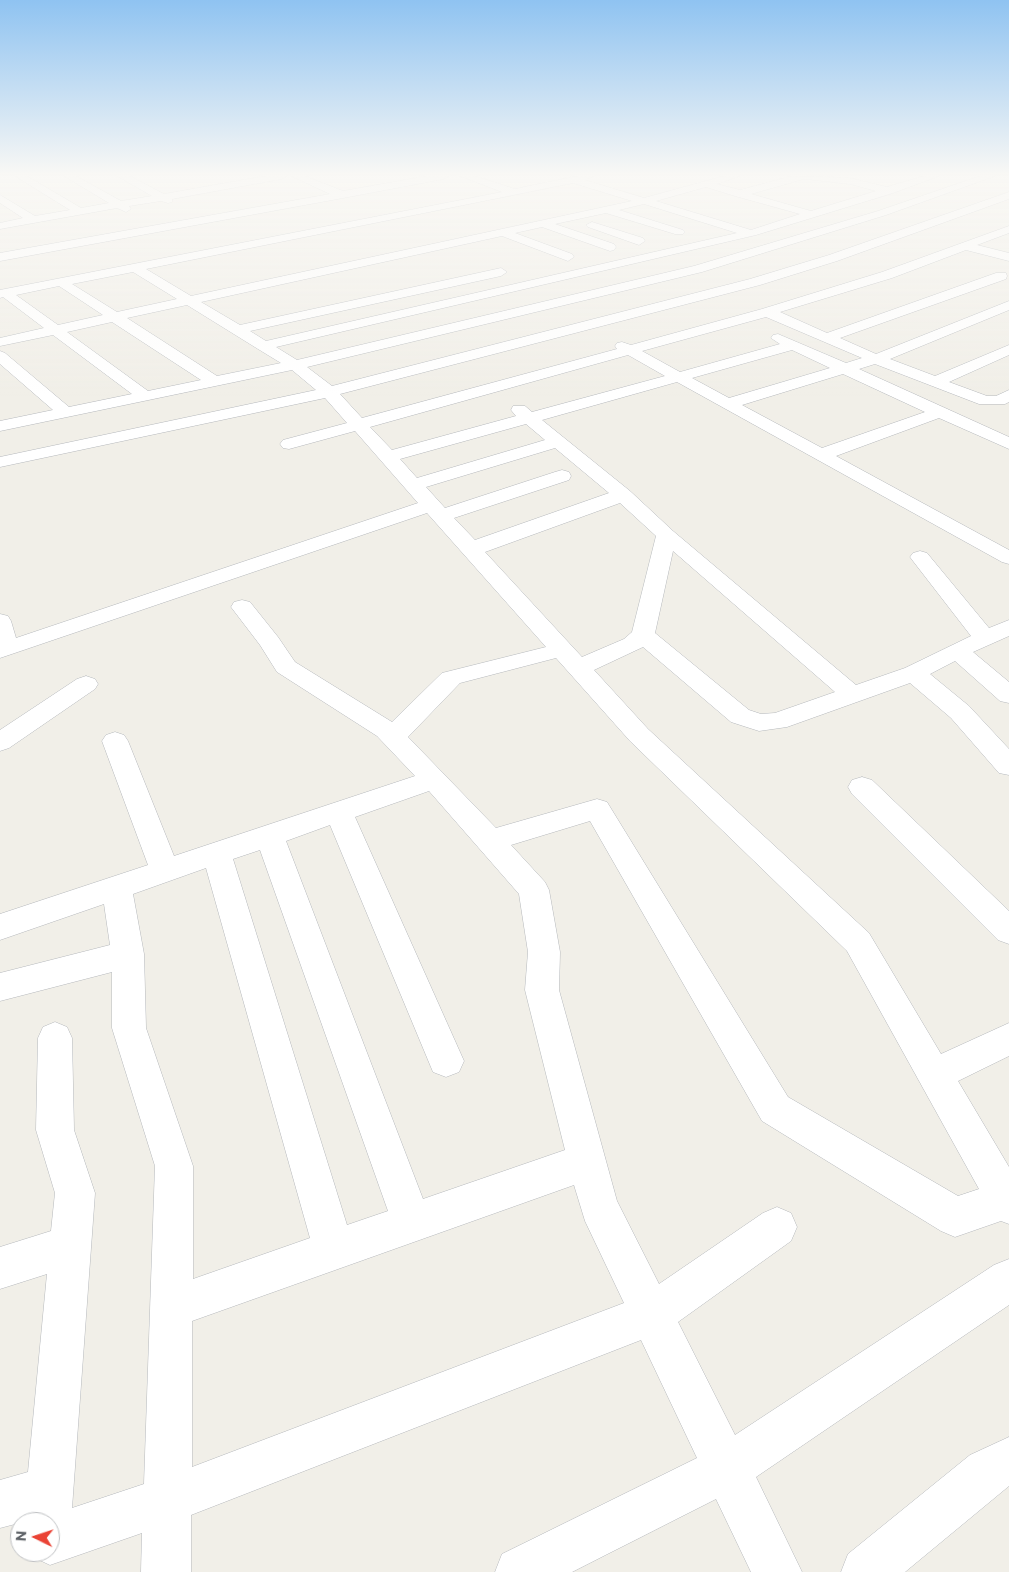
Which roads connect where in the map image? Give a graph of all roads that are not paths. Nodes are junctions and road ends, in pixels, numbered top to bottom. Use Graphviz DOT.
graph roads {
  1 [pos="35,249"];
  2 [pos="62,249"];
  3 [pos="195,249"];
  4 [pos="225,249"];
  5 [pos="269,249"];
  6 [pos="407,249"];
  7 [pos="426,249"];
  8 [pos="559,249"];
  9 [pos="600,249"];
  10 [pos="609,249"];
  11 [pos="682,249"];
  12 [pos="762,249"];
  13 [pos="857,249"];
  14 [pos="957,249"];
  15 [pos="980,249"];
  16 [pos="274,252"];
  17 [pos="413,252"];
  18 [pos="817,253"];
  19 [pos="3,254"];
  20 [pos="202,254"];
  21 [pos="348,254"];
  22 [pos="577,255"];
  23 [pos="1009,256"];
  24 [pos="833,258"];
  25 [pos="430,259"];
  26 [pos="136,261"];
  27 [pos="633,261"];
  28 [pos="365,262"];
  29 [pos="218,263"];
  30 [pos="542,263"];
  31 [pos="300,264"];
  32 [pos="851,264"];
  33 [pos="516,268"];
  34 [pos="869,269"];
  35 [pos="382,270"];
  36 [pos="456,270"];
  37 [pos="983,270"];
  38 [pos="318,272"];
  39 [pos="887,274"];
  40 [pos="97,275"];
  41 [pos="672,275"];
  42 [pos="241,277"];
  43 [pos="1005,277"];
  44 [pos="473,278"];
  45 [pos="334,280"];
  46 [pos="407,281"];
  47 [pos="61,282"];
  48 [pos="45,285"];
  49 [pos="257,286"];
  50 [pos="424,289"];
  51 [pos="358,292"];
  52 [pos="717,292"];
  53 [pos="3,294"];
  54 [pos="273,296"];
  55 [pos="374,300"];
  56 [pos="188,301"];
  57 [pos="289,305"];
  58 [pos="1009,305"];
  59 [pos="768,312"];
  60 [pos="306,315"];
  61 [pos="115,317"];
  62 [pos="738,321"];
  63 [pos="585,326"];
  64 [pos="55,330"];
  65 [pos="237,330"];
  66 [pos="826,338"];
  67 [pos="0,342"];
  68 [pos="794,345"];
  69 [pos="263,346"];
  70 [pos="1009,349"];
  71 [pos="630,351"];
  72 [pos="0,356"];
  73 [pos="876,359"];
  74 [pos="295,365"];
  75 [pos="843,369"];
  76 [pos="678,377"];
  77 [pos="215,382"];
  78 [pos="935,382"];
  79 [pos="493,389"];
  80 [pos="329,392"];
  81 [pos="145,396"];
  82 [pos="970,396"];
  83 [pos="1009,396"];
  84 [pos="727,404"];
  85 [pos="65,412"];
  86 [pos="940,412"];
  87 [pos="1009,417"];
  88 [pos="530,419"];
  89 [pos="0,426"];
  90 [pos="360,426"];
  91 [pos="558,442"];
  92 [pos="289,444"];
  93 [pos="1009,444"];
  94 [pos="821,455"];
  95 [pos="388,457"];
  96 [pos="0,462"];
  97 [pos="562,476"];
  98 [pos="622,495"];
  99 [pos="429,502"];
  100 [pos="666,535"];
  101 [pos="473,551"];
  102 [pos="920,557"];
  103 [pos="1009,558"];
  104 [pos="242,607"];
  105 [pos="0,620"];
  106 [pos="1009,627"];
  107 [pos="643,635"];
  108 [pos="985,638"];
  109 [pos="4,649"];
  110 [pos="957,650"];
  111 [pos="570,659"];
  112 [pos="914,673"];
  113 [pos="86,684"];
  114 [pos="853,695"];
  115 [pos="1009,695"];
  116 [pos="393,737"];
  117 [pos="115,740"];
  118 [pos="0,742"];
  119 [pos="1009,766"];
  120 [pos="434,779"];
  121 [pos="862,787"];
  122 [pos="338,812"];
  123 [pos="269,835"];
  124 [pos="490,841"];
  125 [pos="216,853"];
  126 [pos="165,871"];
  127 [pos="117,887"];
  128 [pos="0,927"];
  129 [pos="1009,931"];
  130 [pos="128,954"];
  131 [pos="0,987"];
  132 [pos="55,1038"];
  133 [pos="1009,1039"];
  134 [pos="446,1061"];
  135 [pos="935,1074"];
  136 [pos="587,1161"];
  137 [pos="1008,1200"];
  138 [pos="412,1223"];
  139 [pos="777,1227"];
  140 [pos="70,1246"];
  141 [pos="334,1250"];
  142 [pos="0,1268"];
  143 [pos="1009,1280"];
  144 [pos="172,1307"];
  145 [pos="652,1314"];
  146 [pos="1009,1460"];
  147 [pos="727,1468"];
  148 [pos="168,1500"];
  149 [pos="0,1504"];
  150 [pos="49,1506"];
  151 [pos="60,1537"];
  152 [pos="166,1572"];
  153 [pos="520,1572"];
  154 [pos="777,1572"];
  155 [pos="866,1572"];
  1 -- 19 [label="street"];
  2 -- 40 [label="street"];
  3 -- 20 [label="street"];
  4 -- 20 [label="street"];
  5 -- 16 [label="street"];
  6 -- 17 [label="street"];
  7 -- 17 [label="street"];
  8 -- 22 [label="street"];
  9 -- 22 [label="street"];
  10 -- 27 [label="street"];
  11 -- 27 [label="street"];
  12 -- 41 [label="street"];
  13 -- 24 [label="street"];
  14 -- 39 [label="street"];
  15 -- 23 [label="street"];
  17 -- 25 [label="street"];
  17 -- 28 [label="street"];
  18 -- 24 [label="street"];
  19 -- 48 [label="street"];
  20 -- 26 [label="street"];
  20 -- 29 [label="street"];
  21 -- 28 [label="street"];
  22 -- 30 [label="street"];
  24 -- 32 [label="street"];
  24 -- 52 [label="street"];
  26 -- 40 [label="street"];
  26 -- 56 [label="street"];
  27 -- 41 [label="street"];
  27 -- 69 [label="street"];
  28 -- 35 [label="street"];
  28 -- 38 [label="street"];
  31 -- 38 [label="street"];
  33 -- 44 [label="street"];
  34 -- 39 [label="street"];
  36 -- 44 [label="street"];
  37 -- 43 [label="street"];
  38 -- 45 [label="street"];
  38 -- 49 [label="street"];
  39 -- 59 [label="street"];
  40 -- 47 [label="street"];
  41 -- 52 [label="street"];
  41 -- 74 [label="street"];
  42 -- 49 [label="street"];
  43 -- 66 [label="street"];
  44 -- 50 [label="street"];
  46 -- 50 [label="street"];
  47 -- 48 [label="street"];
  47 -- 61 [label="street"];
  48 -- 53 [label="street"];
  49 -- 54 [label="street"];
  49 -- 56 [label="street"];
  50 -- 55 [label="street"];
  51 -- 55 [label="street"];
  52 -- 63 [label="street"];
  53 -- 64 [label="street"];
  55 -- 60 [label="street"];
  56 -- 61 [label="street"];
  56 -- 65 [label="street"];
  57 -- 60 [label="street"];
  58 -- 73 [label="street"];
  59 -- 62 [label="street"];
  59 -- 66 [label="street"];
  60 -- 65 [label="street"];
  61 -- 64 [label="street"];
  61 -- 77 [label="street"];
  62 -- 68 [label="street"];
  62 -- 71 [label="street"];
  63 -- 71 [label="street"];
  63 -- 80 [label="street"];
  64 -- 67 [label="street"];
  64 -- 81 [label="street"];
  65 -- 69 [label="street"];
  66 -- 73 [label="street"];
  68 -- 75 [label="street"];
  68 -- 76 [label="street"];
  69 -- 74 [label="street"];
  70 -- 78 [label="street"];
  71 -- 76 [label="street"];
  71 -- 79 [label="street"];
  72 -- 85 [label="street"];
  73 -- 75 [label="street"];
  73 -- 78 [label="street"];
  74 -- 77 [label="street"];
  74 -- 80 [label="street"];
  75 -- 84 [label="street"];
  75 -- 86 [label="street"];
  76 -- 84 [label="street"];
  76 -- 88 [label="street"];
  77 -- 81 [label="street"];
  78 -- 82 [label="street"];
  79 -- 88 [label="street"];
  79 -- 90 [label="street"];
  80 -- 90 [label="street"];
  80 -- 96 [label="street"];
  81 -- 85 [label="street"];
  82 -- 83 [label="street"];
  82 -- 87 [label="street"];
  84 -- 94 [label="street"];
  85 -- 89 [label="street"];
  86 -- 93 [label="street"];
  86 -- 94 [label="street"];
  88 -- 91 [label="street"];
  88 -- 95 [label="street"];
  90 -- 92 [label="street"];
  90 -- 95 [label="street"];
  91 -- 98 [label="street"];
  91 -- 99 [label="street"];
  94 -- 103 [label="street"];
  95 -- 99 [label="street"];
  97 -- 99 [label="street"];
  98 -- 100 [label="street"];
  98 -- 101 [label="street"];
  99 -- 101 [label="street"];
  99 -- 109 [label="street"];
  100 -- 107 [label="street"];
  100 -- 114 [label="street"];
  101 -- 111 [label="street"];
  102 -- 108 [label="street"];
  104 -- 116 [label="street"];
  105 -- 109 [label="street"];
  106 -- 108 [label="street"];
  107 -- 111 [label="street"];
  107 -- 114 [label="street"];
  108 -- 110 [label="street"];
  110 -- 112 [label="street"];
  110 -- 115 [label="street"];
  111 -- 116 [label="street"];
  111 -- 135 [label="street"];
  112 -- 114 [label="street"];
  112 -- 119 [label="street"];
  113 -- 118 [label="street"];
  116 -- 120 [label="street"];
  117 -- 126 [label="street"];
  120 -- 122 [label="street"];
  120 -- 124 [label="street"];
  121 -- 129 [label="street"];
  122 -- 123 [label="street"];
  122 -- 134 [label="street"];
  123 -- 125 [label="street"];
  123 -- 138 [label="street"];
  124 -- 136 [label="street"];
  124 -- 137 [label="street"];
  125 -- 126 [label="street"];
  125 -- 141 [label="street"];
  126 -- 127 [label="street"];
  127 -- 128 [label="street"];
  127 -- 130 [label="street"];
  130 -- 131 [label="street"];
  130 -- 144 [label="street"];
  132 -- 140 [label="street"];
  133 -- 135 [label="street"];
  135 -- 137 [label="street"];
  136 -- 138 [label="street"];
  136 -- 145 [label="street"];
  138 -- 141 [label="street"];
  139 -- 145 [label="street"];
  140 -- 142 [label="street"];
  140 -- 150 [label="street"];
  141 -- 144 [label="street"];
  143 -- 147 [label="street"];
  144 -- 148 [label="street"];
  145 -- 147 [label="street"];
  145 -- 148 [label="street"];
  146 -- 155 [label="street"];
  147 -- 153 [label="street"];
  147 -- 154 [label="street"];
  148 -- 151 [label="street"];
  148 -- 152 [label="street"];
  149 -- 150 [label="street"];
}
